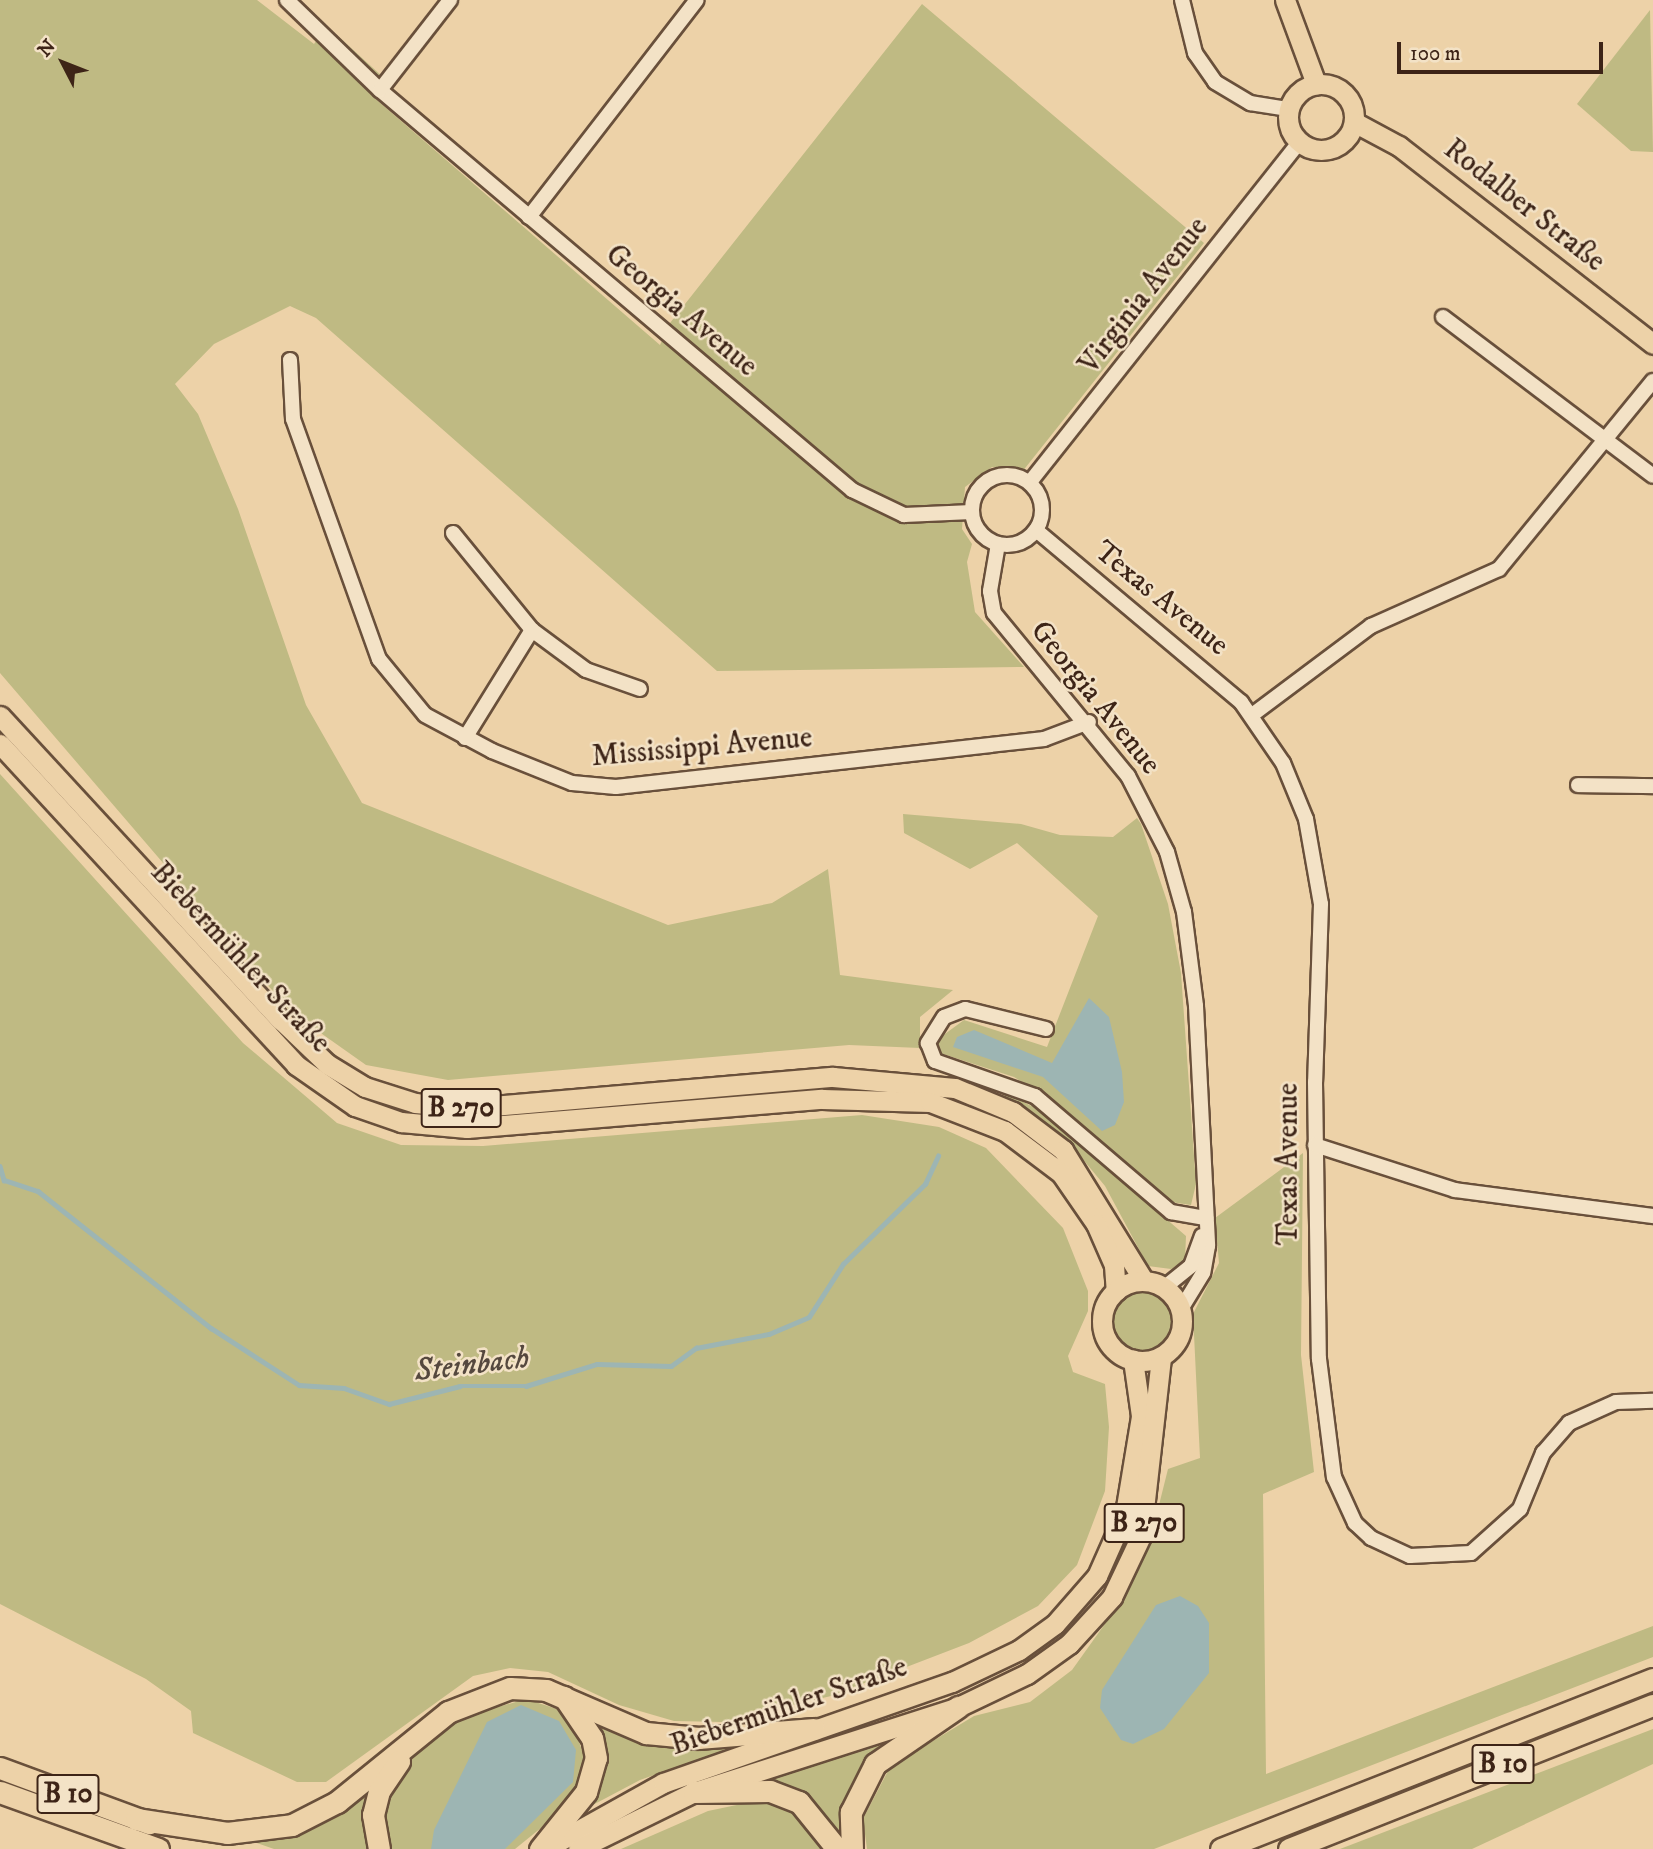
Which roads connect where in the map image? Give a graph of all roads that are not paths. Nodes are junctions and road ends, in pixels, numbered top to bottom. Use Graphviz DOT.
graph roads {
  1 [pos="287,0"];
  2 [pos="450,0"];
  3 [pos="697,0"];
  4 [pos="1182,0"];
  5 [pos="1285,0"];
  6 [pos="1315,84"];
  7 [pos="380,90"];
  8 [pos="1289,109"];
  9 [pos="1354,122"];
  10 [pos="1299,143"];
  11 [pos="529,217"];
  12 [pos="1443,317"];
  13 [pos="1653,344"];
  14 [pos="290,360"];
  15 [pos="1653,382"];
  16 [pos="1607,441"];
  17 [pos="1653,476"];
  18 [pos="1030,482"];
  19 [pos="972,512"];
  20 [pos="1036,530"];
  21 [pos="453,533"];
  22 [pos="998,544"];
  23 [pos="532,631"];
  24 [pos="640,689"];
  25 [pos="1252,715"];
  26 [pos="0,716"];
  27 [pos="1089,722"];
  28 [pos="465,738"];
  29 [pos="0,744"];
  30 [pos="1578,785"];
  31 [pos="1653,786"];
  32 [pos="1046,1029"];
  33 [pos="1315,1145"];
  34 [pos="1653,1216"];
  35 [pos="1206,1218"];
  36 [pos="1144,1280"];
  37 [pos="1165,1287"];
  38 [pos="1116,1291"];
  39 [pos="1181,1309"];
  40 [pos="1160,1357"];
  41 [pos="1133,1360"];
  42 [pos="1653,1401"];
  43 [pos="1653,1679"];
  44 [pos="563,1696"];
  45 [pos="1653,1705"];
  46 [pos="958,1707"];
  47 [pos="814,1729"];
  48 [pos="417,1736"];
  49 [pos="0,1768"];
  50 [pos="0,1792"];
  51 [pos="694,1792"];
  52 [pos="63,1816"];
  53 [pos="136,1819"];
  54 [pos="111,1849"];
  55 [pos="158,1849"];
  56 [pos="227,1849"];
  57 [pos="379,1849"];
  58 [pos="542,1849"];
  59 [pos="578,1849"];
  60 [pos="837,1849"];
  61 [pos="852,1849"];
  62 [pos="1221,1849"];
  63 [pos="1289,1849"];
  1 -- 7 [label="street, Georgia Avenue"];
  2 -- 7 [label="street"];
  3 -- 11 [label="street"];
  4 -- 8 [label="street"];
  5 -- 6 [label="main road"];
  6 -- 8 [label="main road"];
  6 -- 9 [label="main road"];
  7 -- 11 [label="street, Georgia Avenue"];
  8 -- 10 [label="main road"];
  9 -- 10 [label="main road"];
  9 -- 13 [label="main road, Rodalber Straße"];
  10 -- 18 [label="street, Virginia Avenue"];
  11 -- 19 [label="street, Georgia Avenue"];
  12 -- 16 [label="street"];
  14 -- 28 [label="street, Mississippi Avenue"];
  15 -- 16 [label="street"];
  16 -- 17 [label="street"];
  16 -- 25 [label="street"];
  18 -- 19 [label="street"];
  18 -- 20 [label="street"];
  19 -- 22 [label="street"];
  20 -- 22 [label="street"];
  20 -- 25 [label="street, Texas Avenue"];
  21 -- 23 [label="street"];
  22 -- 27 [label="street, Georgia Avenue"];
  23 -- 24 [label="street"];
  23 -- 28 [label="street"];
  25 -- 33 [label="street, Texas Avenue"];
  26 -- 36 [label="main road, B 270"];
  27 -- 28 [label="street, Mississippi Avenue"];
  27 -- 35 [label="street, Georgia Avenue"];
  29 -- 38 [label="main road, Biebermühler Straße / B 270"];
  30 -- 31 [label="street"];
  32 -- 35 [label="street"];
  33 -- 34 [label="street"];
  33 -- 42 [label="street, Texas Avenue"];
  35 -- 37 [label="street, Georgia Avenue"];
  35 -- 39 [label="street, Georgia Avenue"];
  36 -- 37 [label="main road"];
  36 -- 38 [label="main road"];
  37 -- 39 [label="main road"];
  38 -- 41 [label="main road"];
  39 -- 40 [label="main road"];
  40 -- 41 [label="main road"];
  40 -- 46 [label="main road, B 270"];
  41 -- 47 [label="main road, Biebermühler Straße / B 270"];
  43 -- 62 [label="highway, B 10"];
  44 -- 47 [label="highway"];
  44 -- 48 [label="highway"];
  44 -- 58 [label="highway"];
  45 -- 63 [label="highway, B 10"];
  46 -- 51 [label="main road, Biebermühler Straße / B 270"];
  46 -- 61 [label="highway"];
  47 -- 58 [label="main road, Biebermühler Straße / B 270"];
  48 -- 53 [label="highway"];
  48 -- 57 [label="highway"];
  49 -- 53 [label="highway, B 10"];
  50 -- 52 [label="highway, B 10"];
  51 -- 59 [label="main road, Biebermühler Straße / B 270"];
  51 -- 60 [label="highway"];
  52 -- 54 [label="highway"];
  52 -- 55 [label="highway, B 10"];
  53 -- 56 [label="highway, B 10"];
}
